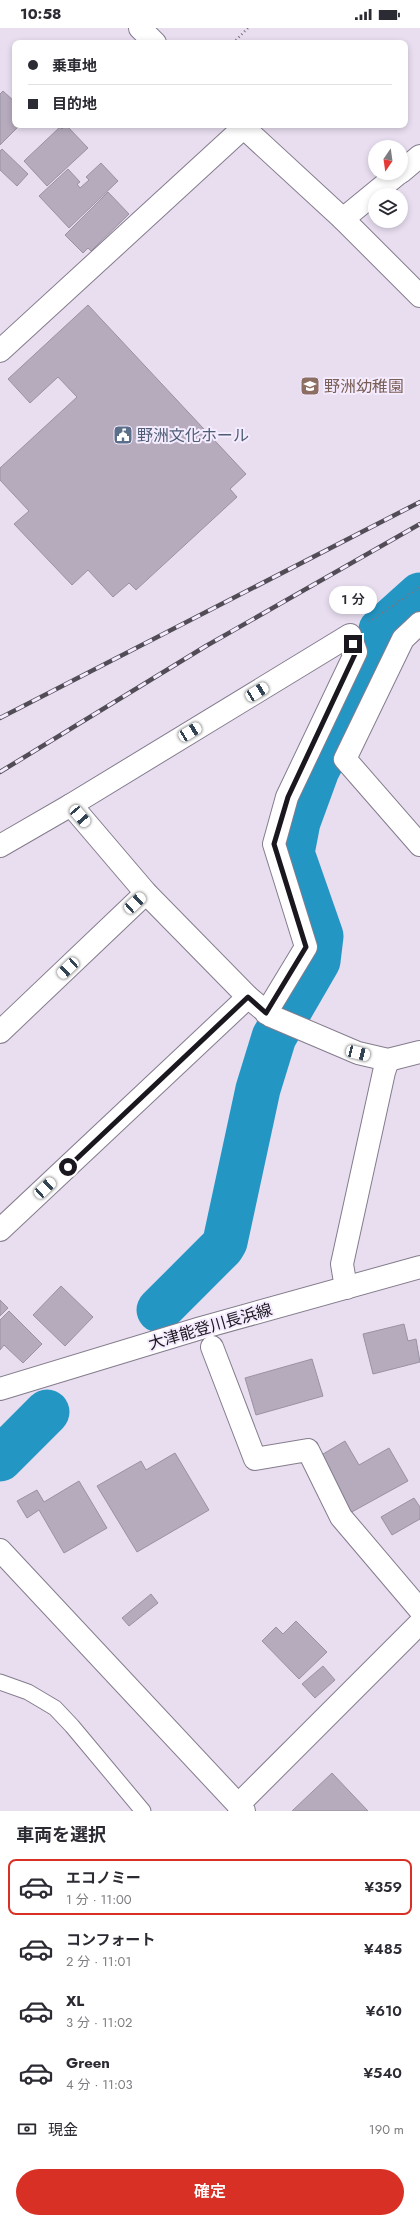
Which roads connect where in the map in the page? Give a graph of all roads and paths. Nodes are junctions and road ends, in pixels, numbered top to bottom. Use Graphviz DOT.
graph roads {
  1 [pos="140,28"];
  2 [pos="248,28"];
  3 [pos="153,40"];
  4 [pos="236,40"];
  5 [pos="240,128"];
  6 [pos="244,128"];
  7 [pos="420,156"];
  8 [pos="408,166"];
  9 [pos="390,180"];
  10 [pos="343,219"];
  11 [pos="420,296"];
  12 [pos="0,351"];
  13 [pos="420,587"];
  14 [pos="420,623"];
  15 [pos="350,635"];
  16 [pos="71,805"];
  17 [pos="420,845"];
  18 [pos="0,846"];
  19 [pos="146,893"];
  20 [pos="248,997"];
  21 [pos="275,1018"];
  22 [pos="0,1032"];
  23 [pos="420,1052"];
  24 [pos="388,1060"];
  25 [pos="0,1230"];
  26 [pos="420,1267"];
  27 [pos="346,1288"];
  28 [pos="212,1347"];
  29 [pos="0,1389"];
  30 [pos="0,1550"];
  31 [pos="420,1610"];
  32 [pos="420,1623"];
  33 [pos="0,1682"];
  34 [pos="239,1809"];
  35 [pos="143,1811"];
  1 -- 3 [label="street"];
  2 -- 4 [label="path"];
  5 -- 12 [label="street"];
  6 -- 10 [label="street"];
  7 -- 8 [label="street"];
  9 -- 10 [label="street"];
  10 -- 11 [label="street"];
  13 -- 15 [label="path"];
  14 -- 17 [label="street"];
  15 -- 16 [label="street"];
  15 -- 21 [label="street"];
  16 -- 18 [label="street"];
  16 -- 19 [label="street"];
  19 -- 20 [label="street"];
  19 -- 22 [label="street"];
  20 -- 21 [label="street"];
  20 -- 25 [label="street"];
  21 -- 24 [label="street"];
  23 -- 24 [label="street"];
  24 -- 27 [label="street"];
  26 -- 27 [label="street, 大津能登川長浜線"];
  27 -- 29 [label="street, 大津能登川長浜線"];
  28 -- 31 [label="street"];
  30 -- 34 [label="street"];
  32 -- 34 [label="street"];
  33 -- 35 [label="lane"];
}
